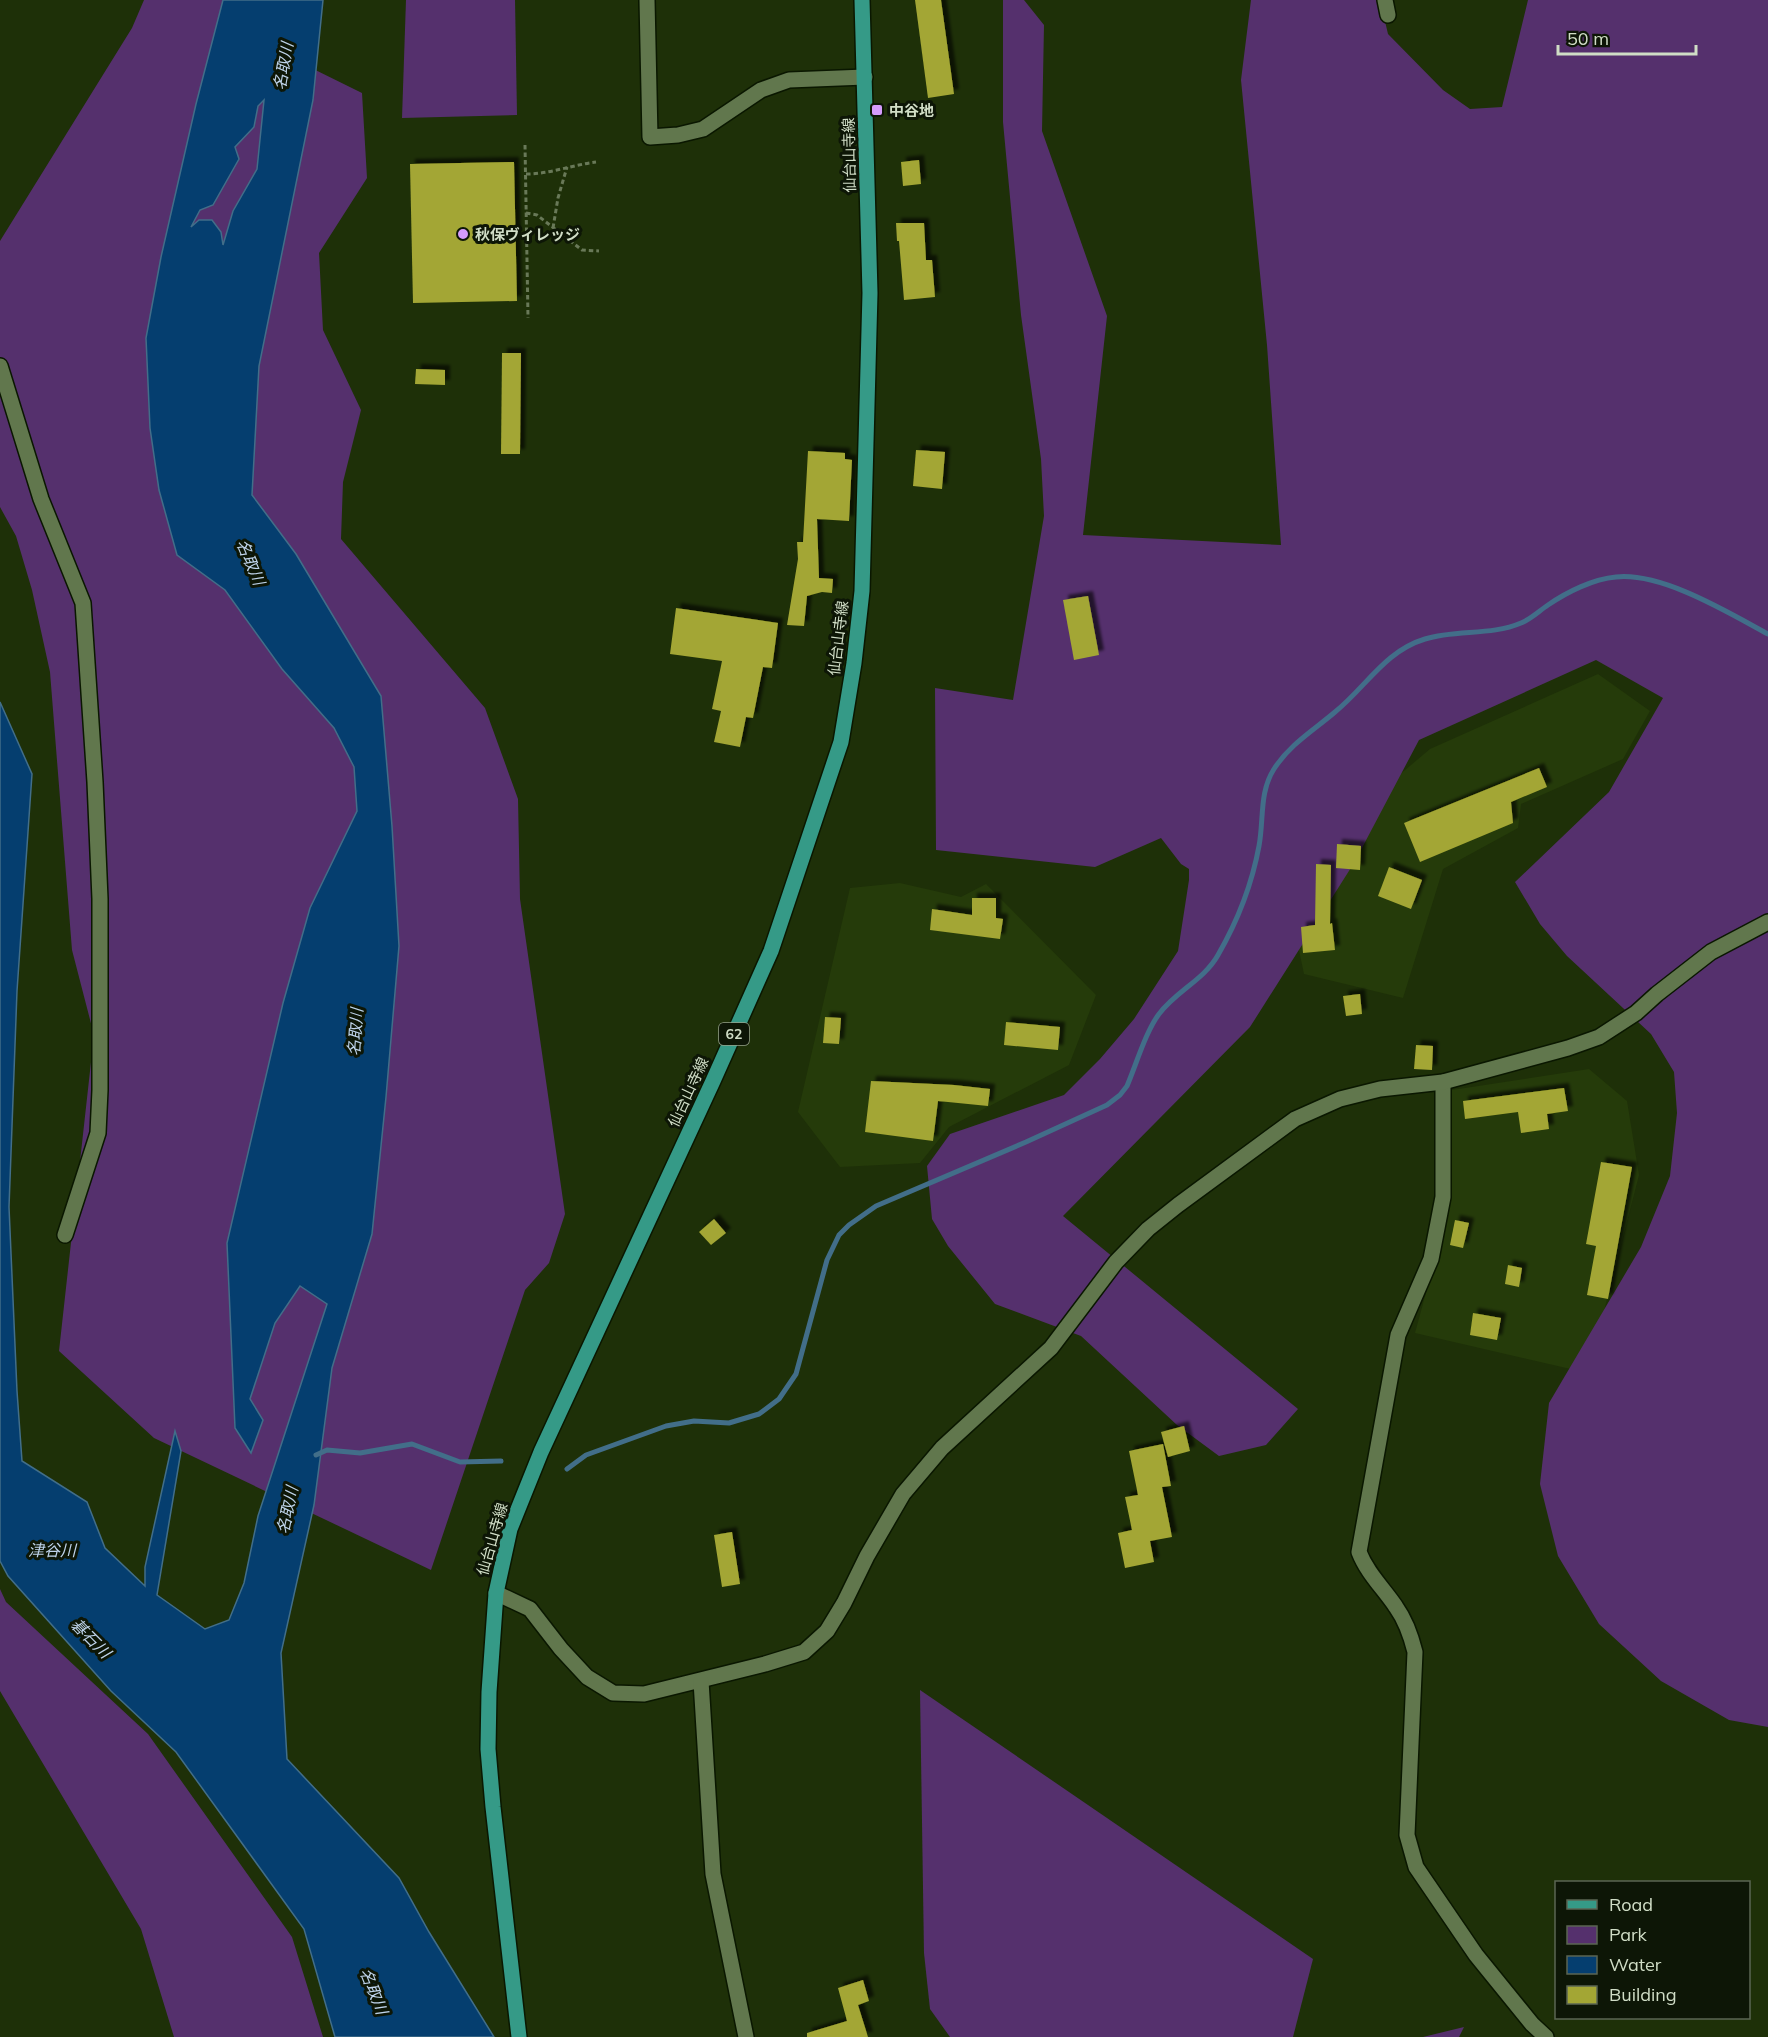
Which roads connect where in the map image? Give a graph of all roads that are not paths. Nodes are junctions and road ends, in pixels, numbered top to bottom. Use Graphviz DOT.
graph roads {
  1 [pos="648,0"];
  2 [pos="862,0"];
  3 [pos="865,77"];
  4 [pos="0,366"];
  5 [pos="1768,922"];
  6 [pos="1443,1082"];
  7 [pos="65,1235"];
  8 [pos="496,1593"];
  9 [pos="700,1681"];
  10 [pos="519,2037"];
  11 [pos="746,2037"];
  12 [pos="1546,2037"];
  1 -- 3 [label="street"];
  2 -- 3 [label="main road, 仙台山寺線 / 62"];
  3 -- 8 [label="main road, 仙台山寺線 / 62"];
  4 -- 7 [label="street"];
  5 -- 6 [label="street"];
  6 -- 9 [label="street"];
  6 -- 12 [label="street"];
  8 -- 9 [label="street"];
  8 -- 10 [label="main road, 仙台山寺線 / 62"];
  9 -- 11 [label="street"];
}
